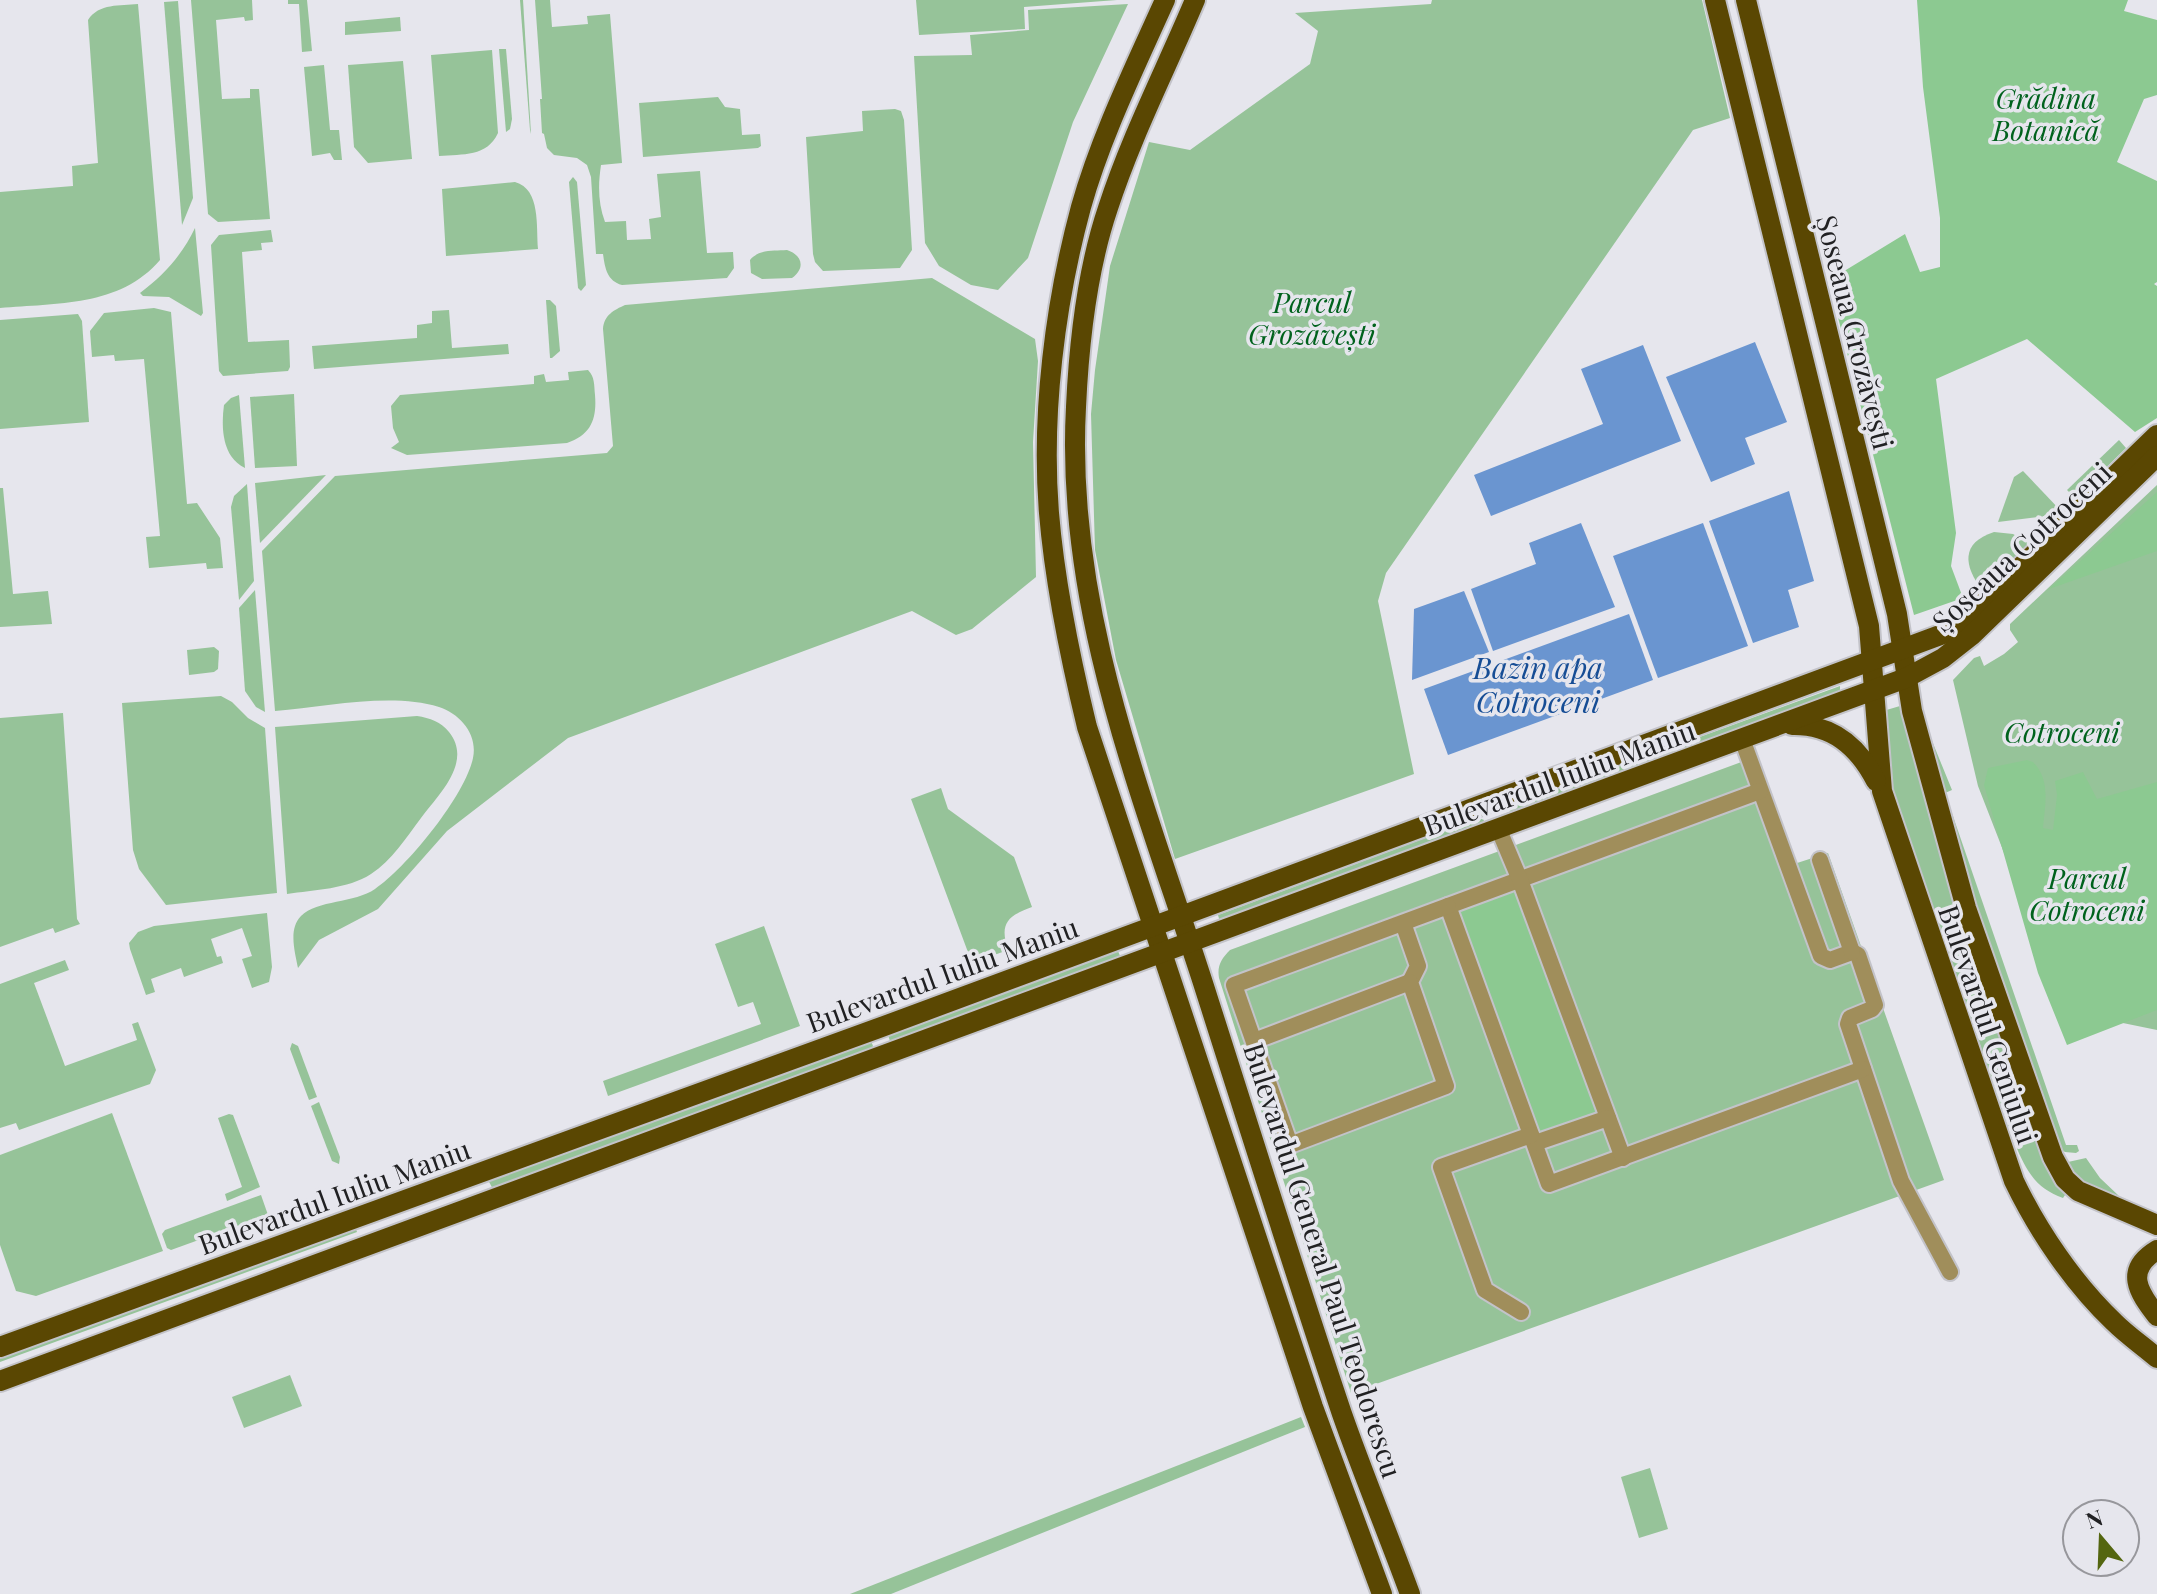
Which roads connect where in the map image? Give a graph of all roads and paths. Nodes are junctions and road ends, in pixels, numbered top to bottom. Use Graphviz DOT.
graph roads {
  1 [pos="1165,0"];
  2 [pos="1195,0"];
  3 [pos="1715,0"];
  4 [pos="1746,0"];
  5 [pos="2157,435"];
  6 [pos="2157,456"];
  7 [pos="1902,649"];
  8 [pos="1873,660"];
  9 [pos="1906,678"];
  10 [pos="1875,689"];
  11 [pos="1780,725"];
  12 [pos="1742,739"];
  13 [pos="1760,791"];
  14 [pos="1882,791"];
  15 [pos="1499,830"];
  16 [pos="1820,860"];
  17 [pos="1520,880"];
  18 [pos="1448,906"];
  19 [pos="1181,916"];
  20 [pos="1403,923"];
  21 [pos="1152,926"];
  22 [pos="1189,943"];
  23 [pos="1852,952"];
  24 [pos="1161,954"];
  25 [pos="1410,982"];
  26 [pos="1254,1041"];
  27 [pos="1863,1069"];
  28 [pos="1608,1118"];
  29 [pos="1533,1139"];
  30 [pos="1623,1158"];
  31 [pos="361,1216"];
  32 [pos="2157,1225"];
  33 [pos="371,1244"];
  34 [pos="2157,1250"];
  35 [pos="1950,1272"];
  36 [pos="1521,1312"];
  37 [pos="2157,1316"];
  38 [pos="0,1347"];
  39 [pos="2157,1358"];
  40 [pos="0,1381"];
  41 [pos="1382,1594"];
  42 [pos="1410,1594"];
  1 -- 21 [label="main road, Bulevardul General Paul Teodorescu"];
  2 -- 19 [label="main road, Bulevardul General Paul Teodorescu"];
  3 -- 8 [label="main road, Șoseaua Grozăvești"];
  4 -- 7 [label="main road, Șoseaua Grozăvești"];
  5 -- 7 [label="main road, Șoseaua Cotroceni"];
  6 -- 9 [label="main road, Șoseaua Cotroceni"];
  7 -- 8 [label="main road, Bulevardul Iuliu Maniu"];
  7 -- 9 [label="main road, Șoseaua Grozăvești"];
  8 -- 10 [label="main road, Bulevardul Geniului"];
  8 -- 19 [label="main road, Bulevardul Iuliu Maniu"];
  9 -- 10 [label="main road, Șoseaua Cotroceni"];
  9 -- 32 [label="main road, Bulevardul Geniului"];
  10 -- 11 [label="main road, Bulevardul Iuliu Maniu"];
  10 -- 14 [label="main road, Bulevardul Geniului"];
  11 -- 12 [label="main road, Bulevardul Iuliu Maniu"];
  11 -- 14 [label="main road"];
  12 -- 13 [label="street"];
  12 -- 15 [label="main road, Bulevardul Iuliu Maniu"];
  13 -- 17 [label="street"];
  13 -- 23 [label="street"];
  14 -- 39 [label="main road, Bulevardul Geniului"];
  15 -- 17 [label="street"];
  15 -- 22 [label="main road, Bulevardul Iuliu Maniu"];
  16 -- 23 [label="street"];
  17 -- 18 [label="street"];
  17 -- 28 [label="street"];
  18 -- 20 [label="street"];
  18 -- 29 [label="street"];
  19 -- 21 [label="main road, Bulevardul Iuliu Maniu"];
  19 -- 22 [label="main road, Bulevardul General Paul Teodorescu"];
  20 -- 25 [label="street"];
  20 -- 26 [label="street"];
  21 -- 24 [label="main road, Bulevardul General Paul Teodorescu"];
  21 -- 31 [label="main road, Bulevardul Iuliu Maniu"];
  22 -- 24 [label="main road, Bulevardul Iuliu Maniu"];
  22 -- 42 [label="main road, Bulevardul General Paul Teodorescu"];
  23 -- 27 [label="street"];
  24 -- 33 [label="main road, Bulevardul Iuliu Maniu"];
  24 -- 41 [label="main road, Bulevardul General Paul Teodorescu"];
  25 -- 26 [label="street"];
  25 -- 26 [label="street"];
  27 -- 30 [label="street"];
  27 -- 35 [label="street"];
  28 -- 29 [label="street"];
  28 -- 30 [label="street"];
  29 -- 30 [label="street"];
  29 -- 36 [label="street"];
  31 -- 33 [label="main road"];
  31 -- 38 [label="main road, Bulevardul Iuliu Maniu"];
  33 -- 40 [label="main road, Bulevardul Iuliu Maniu"];
  34 -- 37 [label="main road"];
}
